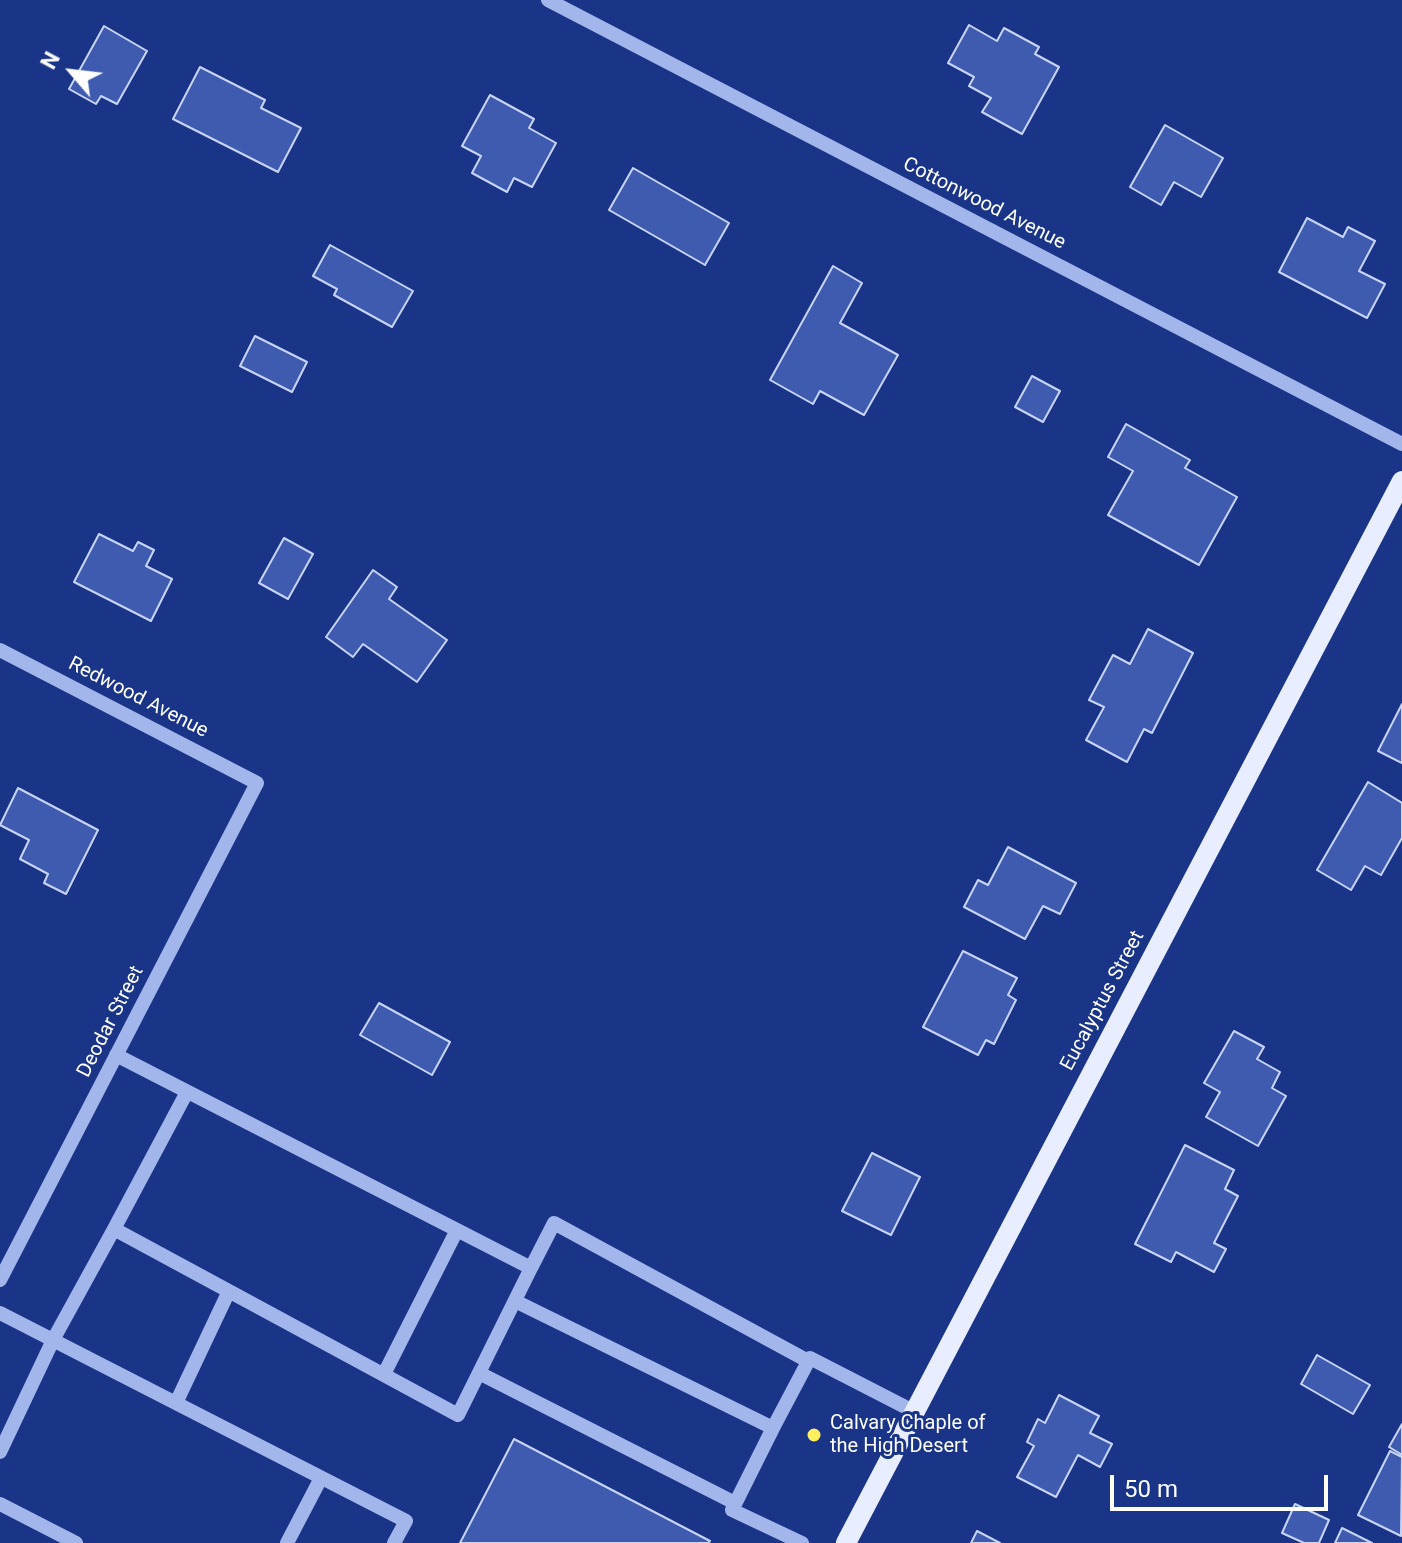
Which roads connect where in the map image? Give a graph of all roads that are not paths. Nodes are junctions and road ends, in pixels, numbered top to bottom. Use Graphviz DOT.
graph roads {
  1 [pos="548,0"];
  2 [pos="1402,444"];
  3 [pos="1402,481"];
  4 [pos="0,650"];
  5 [pos="257,783"];
  6 [pos="116,1055"];
  7 [pos="187,1092"];
  8 [pos="114,1229"];
  9 [pos="457,1230"];
  10 [pos="531,1268"];
  11 [pos="0,1280"];
  12 [pos="229,1291"];
  13 [pos="515,1301"];
  14 [pos="0,1313"];
  15 [pos="53,1340"];
  16 [pos="808,1361"];
  17 [pos="479,1373"];
  18 [pos="384,1374"];
  19 [pos="176,1403"];
  20 [pos="915,1412"];
  21 [pos="773,1428"];
  22 [pos="0,1452"];
  23 [pos="321,1478"];
  24 [pos="735,1503"];
  25 [pos="0,1504"];
  26 [pos="76,1543"];
  27 [pos="287,1543"];
  28 [pos="394,1543"];
  29 [pos="802,1543"];
  30 [pos="846,1543"];
  1 -- 2 [label="street, Cottonwood Avenue"];
  3 -- 20 [label="main road, Eucalyptus Street"];
  4 -- 5 [label="street, Redwood Avenue"];
  5 -- 6 [label="street, Deodar Street"];
  6 -- 7 [label="street"];
  6 -- 11 [label="street, Deodar Street"];
  7 -- 8 [label="street"];
  7 -- 9 [label="street"];
  8 -- 12 [label="street"];
  8 -- 15 [label="street"];
  9 -- 10 [label="street"];
  9 -- 18 [label="street"];
  10 -- 13 [label="street"];
  10 -- 16 [label="street"];
  12 -- 18 [label="street"];
  12 -- 19 [label="street"];
  13 -- 17 [label="street"];
  13 -- 21 [label="street"];
  14 -- 15 [label="street"];
  15 -- 19 [label="street"];
  15 -- 22 [label="street"];
  16 -- 20 [label="street"];
  16 -- 21 [label="street"];
  17 -- 18 [label="street"];
  17 -- 24 [label="street"];
  19 -- 23 [label="street"];
  20 -- 30 [label="main road, Eucalyptus Street"];
  21 -- 24 [label="street"];
  23 -- 27 [label="street"];
  23 -- 28 [label="street"];
  24 -- 29 [label="street"];
  25 -- 26 [label="street"];
}
